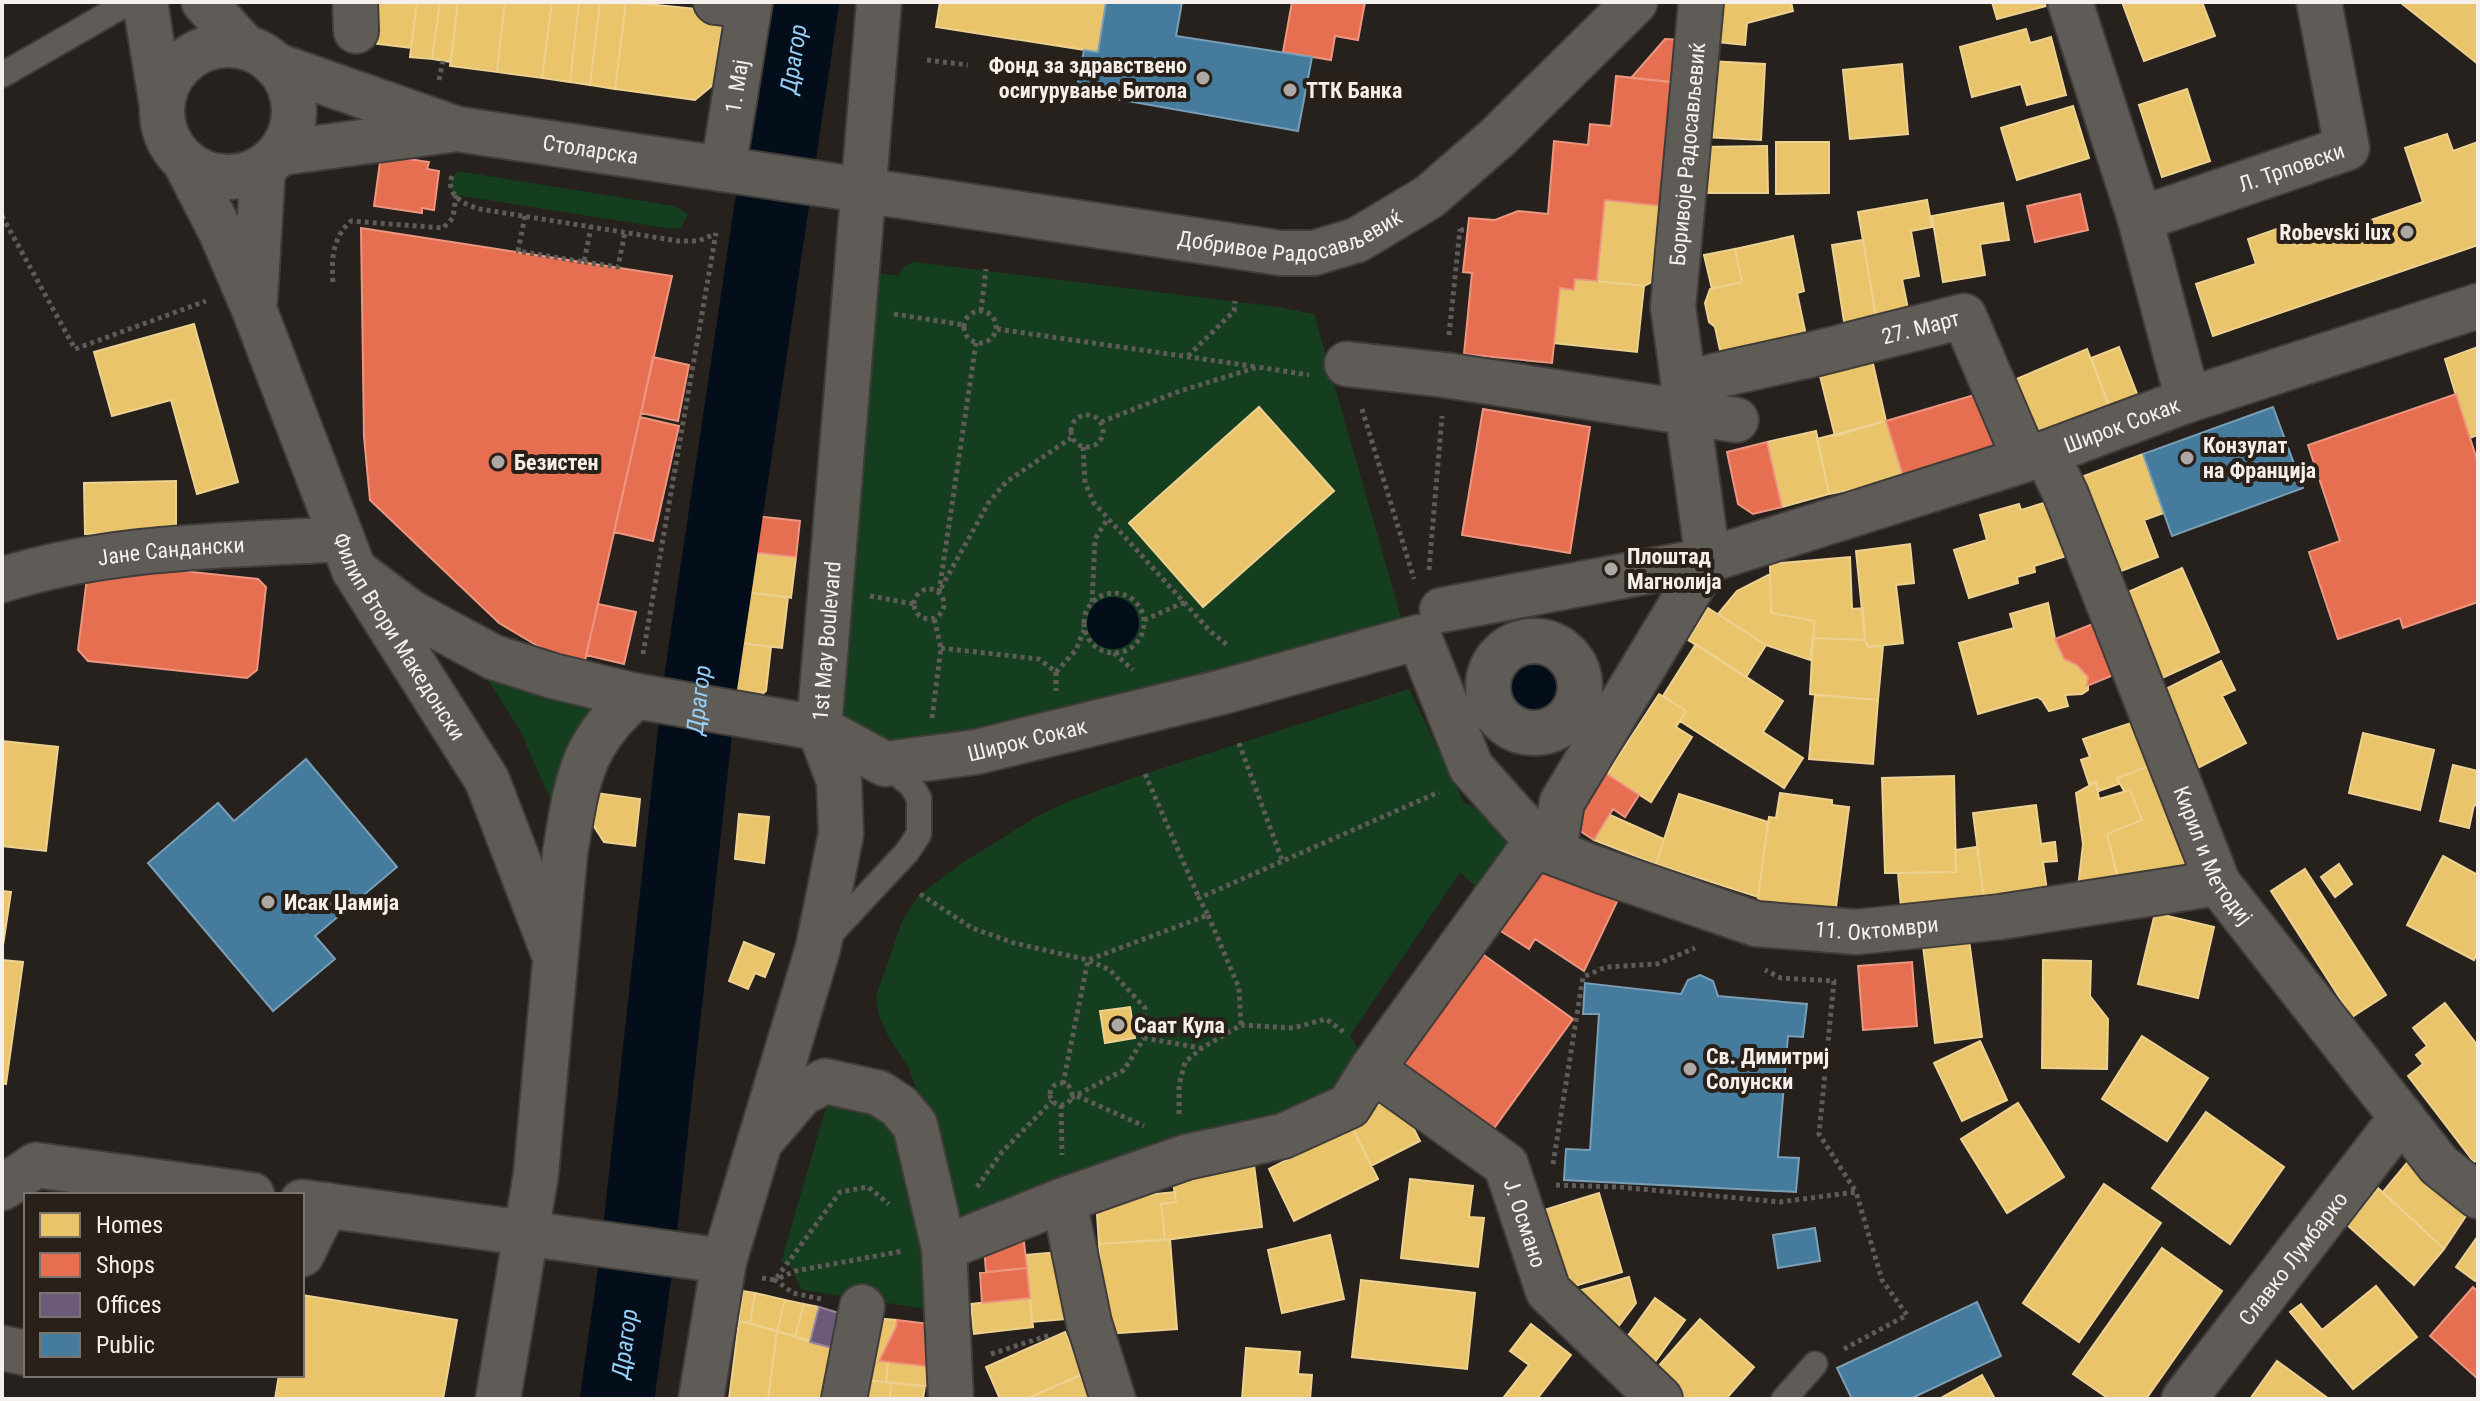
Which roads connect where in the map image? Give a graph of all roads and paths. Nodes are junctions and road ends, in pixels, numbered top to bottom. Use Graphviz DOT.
graph roads {
  1 [pos="129,2"];
  2 [pos="145,2"];
  3 [pos="204,2"];
  4 [pos="879,2"];
  5 [pos="1635,2"];
  6 [pos="1701,2"];
  7 [pos="2070,2"];
  8 [pos="2319,2"];
  9 [pos="738,3"];
  10 [pos="260,56"];
  11 [pos="927,60"];
  12 [pos="443,61"];
  13 [pos="968,65"];
  14 [pos="2,75"];
  15 [pos="439,80"];
  16 [pos="162,106"];
  17 [pos="457,129"];
  18 [pos="272,160"];
  19 [pos="185,162"];
  20 [pos="731,170"];
  21 [pos="452,176"];
  22 [pos="844,187"];
  23 [pos="456,195"];
  24 [pos="2,216"];
  25 [pos="525,216"];
  26 [pos="2140,219"];
  27 [pos="591,227"];
  28 [pos="1468,230"];
  29 [pos="625,232"];
  30 [pos="584,262"];
  31 [pos="986,269"];
  32 [pos="333,282"];
  33 [pos="211,299"];
  34 [pos="1235,301"];
  35 [pos="2478,306"];
  36 [pos="254,309"];
  37 [pos="981,311"];
  38 [pos="894,314"];
  39 [pos="964,325"];
  40 [pos="997,329"];
  41 [pos="976,343"];
  42 [pos="1187,357"];
  43 [pos="1258,367"];
  44 [pos="1445,375"];
  45 [pos="1339,379"];
  46 [pos="1685,397"];
  47 [pos="2188,400"];
  48 [pos="1736,420"];
  49 [pos="1101,422"];
  50 [pos="1071,438"];
  51 [pos="1083,447"];
  52 [pos="2036,456"];
  53 [pos="1107,520"];
  54 [pos="348,554"];
  55 [pos="1708,560"];
  56 [pos="2,580"];
  57 [pos="939,592"];
  58 [pos="869,596"];
  59 [pos="1510,598"];
  60 [pos="1185,602"];
  61 [pos="1092,603"];
  62 [pos="914,604"];
  63 [pos="1426,604"];
  64 [pos="934,618"];
  65 [pos="1144,620"];
  66 [pos="1085,630"];
  67 [pos="1520,643"];
  68 [pos="1095,646"];
  69 [pos="941,648"];
  70 [pos="1229,648"];
  71 [pos="1076,650"];
  72 [pos="1056,672"];
  73 [pos="644,687"];
  74 [pos="1058,705"];
  75 [pos="931,723"];
  76 [pos="1586,725"];
  77 [pos="819,728"];
  78 [pos="1239,743"];
  79 [pos="885,764"];
  80 [pos="1145,774"];
  81 [pos="1441,792"];
  82 [pos="1546,841"];
  83 [pos="1282,860"];
  84 [pos="2218,883"];
  85 [pos="920,894"];
  86 [pos="1199,898"];
  87 [pos="1208,915"];
  88 [pos="1698,947"];
  89 [pos="818,948"];
  90 [pos="555,957"];
  91 [pos="1088,960"];
  92 [pos="1755,966"];
  93 [pos="1241,1025"];
  94 [pos="1144,1038"];
  95 [pos="1202,1048"];
  96 [pos="1372,1069"];
  97 [pos="1063,1084"];
  98 [pos="1074,1097"];
  99 [pos="1052,1101"];
  100 [pos="2402,1117"];
  101 [pos="760,1142"];
  102 [pos="1186,1157"];
  103 [pos="1552,1170"];
  104 [pos="19,1176"];
  105 [pos="1549,1185"];
  106 [pos="1856,1192"];
  107 [pos="227,1193"];
  108 [pos="971,1196"];
  109 [pos="2478,1196"];
  110 [pos="1064,1200"];
  111 [pos="314,1204"];
  112 [pos="892,1206"];
  113 [pos="524,1234"];
  114 [pos="304,1246"];
  115 [pos="944,1248"];
  116 [pos="724,1261"];
  117 [pos="775,1280"];
  118 [pos="862,1307"];
  119 [pos="1089,1323"];
  120 [pos="2,1348"];
  121 [pos="24,1353"];
  122 [pos="1815,1364"];
  123 [pos="951,1383"];
  124 [pos="498,1399"];
  125 [pos="701,1399"];
  126 [pos="844,1399"];
  127 [pos="1113,1399"];
  128 [pos="1660,1399"];
  129 [pos="1784,1399"];
  130 [pos="2184,1399"];
  1 -- 14 [label="lane"];
  2 -- 16 [label="street"];
  3 -- 10 [label="street"];
  4 -- 22 [label="street, 1st May Boulevard"];
  5 -- 22 [label="street, Добривое Радосављевиќ"];
  6 -- 46 [label="street, Боривоје Радосављевиќ"];
  7 -- 26 [label="street"];
  8 -- 26 [label="street, Л. Трповски"];
  9 -- 20 [label="street, 1. Мај"];
  10 -- 16 [label="street"];
  10 -- 17 [label="street, Столарска"];
  10 -- 18 [label="street"];
  11 -- 13 [label="path"];
  12 -- 15 [label="path"];
  16 -- 19 [label="street"];
  17 -- 18 [label="street, Столарска"];
  17 -- 20 [label="street, Столарска"];
  18 -- 19 [label="street"];
  18 -- 36 [label="street, Филип Втори Македонски"];
  19 -- 36 [label="street, Филип Втори Македонски"];
  20 -- 22 [label="street, Добривое Радосављевиќ"];
  21 -- 23 [label="path"];
  22 -- 77 [label="street, 1st May Boulevard"];
  23 -- 25 [label="path"];
  23 -- 32 [label="path"];
  24 -- 33 [label="path"];
  25 -- 27 [label="path"];
  25 -- 30 [label="path"];
  26 -- 47 [label="street"];
  27 -- 29 [label="path"];
  27 -- 30 [label="path"];
  28 -- 44 [label="path"];
  29 -- 30 [label="path"];
  29 -- 73 [label="path"];
  31 -- 37 [label="path"];
  34 -- 42 [label="path"];
  35 -- 47 [label="street, Широк Сокак"];
  36 -- 54 [label="street, Филип Втори Македонски"];
  37 -- 39 [label="path"];
  37 -- 40 [label="path"];
  38 -- 39 [label="path"];
  39 -- 41 [label="path"];
  40 -- 41 [label="path"];
  40 -- 42 [label="path"];
  41 -- 57 [label="path"];
  42 -- 43 [label="path"];
  43 -- 45 [label="path"];
  43 -- 49 [label="path"];
  44 -- 45 [label="street"];
  44 -- 46 [label="street"];
  44 -- 63 [label="path"];
  45 -- 63 [label="path"];
  46 -- 48 [label="street"];
  46 -- 52 [label="street, 27. Март"];
  46 -- 55 [label="street, Боривоје Радосављевиќ"];
  47 -- 52 [label="street, Широк Сокак"];
  49 -- 50 [label="path"];
  49 -- 51 [label="path"];
  50 -- 51 [label="path"];
  50 -- 57 [label="path"];
  51 -- 53 [label="path"];
  52 -- 55 [label="street, Широк Сокак"];
  52 -- 84 [label="street, Кирил и Методиј"];
  53 -- 60 [label="path"];
  53 -- 61 [label="path"];
  54 -- 56 [label="street, Јане Сандански"];
  54 -- 73 [label="street"];
  54 -- 90 [label="street, Филип Втори Македонски"];
  55 -- 59 [label="street, Широк Сокак"];
  55 -- 76 [label="street"];
  57 -- 62 [label="path"];
  57 -- 64 [label="path"];
  58 -- 62 [label="path"];
  59 -- 63 [label="street, Широк Сокак"];
  59 -- 67 [label="street"];
  60 -- 65 [label="path"];
  60 -- 70 [label="path"];
  61 -- 65 [label="path"];
  61 -- 66 [label="path"];
  62 -- 64 [label="path"];
  63 -- 79 [label="street, Широк Сокак"];
  63 -- 82 [label="street"];
  64 -- 69 [label="path"];
  65 -- 68 [label="path"];
  66 -- 68 [label="path"];
  66 -- 71 [label="path"];
  67 -- 76 [label="street"];
  67 -- 76 [label="street"];
  68 -- 71 [label="path"];
  69 -- 72 [label="path"];
  69 -- 75 [label="path"];
  71 -- 72 [label="path"];
  72 -- 74 [label="path"];
  73 -- 77 [label="street"];
  73 -- 90 [label="street"];
  76 -- 82 [label="street"];
  77 -- 79 [label="street"];
  77 -- 89 [label="street, 1st May Boulevard"];
  78 -- 83 [label="path"];
  79 -- 89 [label="lane"];
  80 -- 86 [label="path"];
  81 -- 83 [label="path"];
  82 -- 84 [label="street, 11. Октомври"];
  82 -- 96 [label="street"];
  83 -- 86 [label="path"];
  84 -- 100 [label="street, Кирил и Методиј"];
  85 -- 91 [label="path"];
  86 -- 87 [label="path"];
  87 -- 91 [label="path"];
  87 -- 93 [label="path"];
  88 -- 103 [label="path"];
  89 -- 101 [label="street, 1st May Boulevard"];
  90 -- 113 [label="street"];
  91 -- 94 [label="path"];
  91 -- 97 [label="path"];
  92 -- 106 [label="path"];
  93 -- 95 [label="path"];
  93 -- 96 [label="path"];
  94 -- 95 [label="path"];
  94 -- 98 [label="path"];
  95 -- 102 [label="path"];
  96 -- 102 [label="street"];
  96 -- 128 [label="street, Ј. Османо"];
  97 -- 98 [label="path"];
  97 -- 99 [label="path"];
  98 -- 99 [label="path"];
  98 -- 102 [label="path"];
  99 -- 108 [label="path"];
  100 -- 109 [label="street, Кирил и Методиј"];
  100 -- 130 [label="street, Славко Лумбарко"];
  101 -- 115 [label="street"];
  101 -- 116 [label="street, 1st May Boulevard"];
  102 -- 110 [label="street"];
  104 -- 107 [label="street"];
  105 -- 106 [label="path"];
  106 -- 122 [label="path"];
  110 -- 115 [label="street"];
  110 -- 119 [label="street"];
  111 -- 113 [label="street"];
  111 -- 114 [label="street"];
  112 -- 117 [label="path"];
  113 -- 116 [label="street"];
  113 -- 124 [label="street"];
  115 -- 123 [label="street"];
  116 -- 125 [label="street, 1st May Boulevard"];
  118 -- 126 [label="street"];
  119 -- 123 [label="path"];
  119 -- 127 [label="street"];
  120 -- 121 [label="street"];
  122 -- 129 [label="lane"];
}
